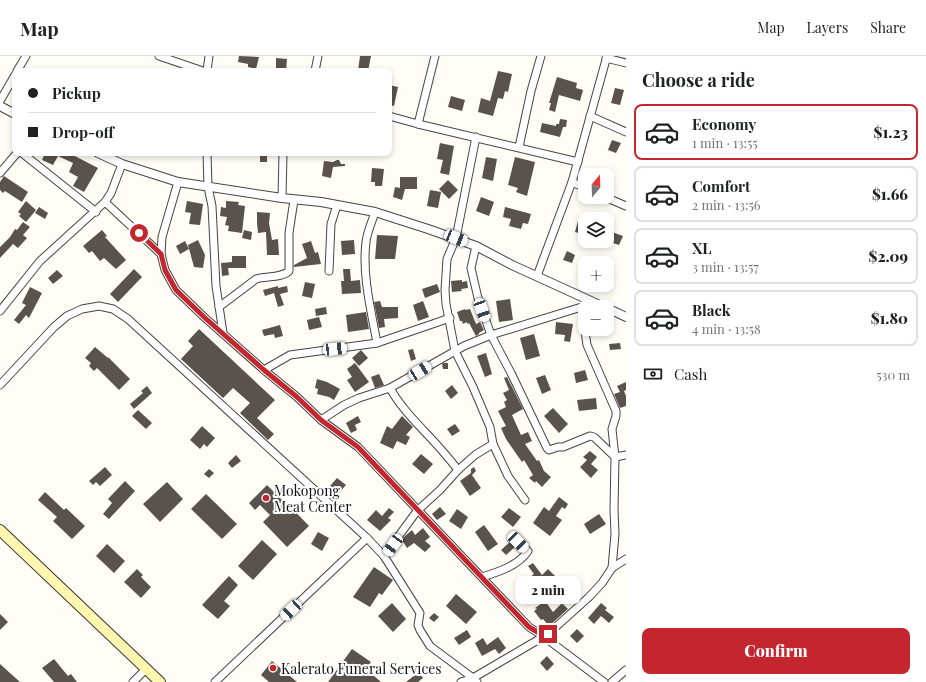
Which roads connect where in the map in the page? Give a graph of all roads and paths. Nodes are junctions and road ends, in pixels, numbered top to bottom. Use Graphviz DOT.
graph roads {
  1 [pos="26,56"];
  2 [pos="159,56"];
  3 [pos="209,56"];
  4 [pos="318,56"];
  5 [pos="435,56"];
  6 [pos="541,56"];
  7 [pos="606,57"];
  8 [pos="626,63"];
  9 [pos="19,68"];
  10 [pos="194,68"];
  11 [pos="207,68"];
  12 [pos="316,68"];
  13 [pos="12,80"];
  14 [pos="0,101"];
  15 [pos="0,106"];
  16 [pos="12,112"];
  17 [pos="590,116"];
  18 [pos="392,117"];
  19 [pos="418,124"];
  20 [pos="626,132"];
  21 [pos="476,137"];
  22 [pos="519,147"];
  23 [pos="14,156"];
  24 [pos="26,156"];
  25 [pos="105,156"];
  26 [pos="207,156"];
  27 [pos="283,156"];
  28 [pos="578,162"];
  29 [pos="122,164"];
  30 [pos="0,172"];
  31 [pos="178,182"];
  32 [pos="572,182"];
  33 [pos="578,185"];
  34 [pos="208,187"];
  35 [pos="282,198"];
  36 [pos="294,200"];
  37 [pos="614,201"];
  38 [pos="105,202"];
  39 [pos="337,206"];
  40 [pos="626,206"];
  41 [pos="96,212"];
  42 [pos="375,212"];
  43 [pos="456,238"];
  44 [pos="476,246"];
  45 [pos="161,254"];
  46 [pos="329,271"];
  47 [pos="537,276"];
  48 [pos="589,300"];
  49 [pos="219,307"];
  50 [pos="578,308"];
  51 [pos="0,311"];
  52 [pos="614,312"];
  53 [pos="626,317"];
  54 [pos="450,318"];
  55 [pos="223,333"];
  56 [pos="491,335"];
  57 [pos="586,336"];
  58 [pos="377,343"];
  59 [pos="455,351"];
  60 [pos="264,370"];
  61 [pos="0,385"];
  62 [pos="390,388"];
  63 [pos="321,420"];
  64 [pos="493,444"];
  65 [pos="626,455"];
  66 [pos="615,457"];
  67 [pos="458,470"];
  68 [pos="525,500"];
  69 [pos="418,511"];
  70 [pos="0,530"];
  71 [pos="367,538"];
  72 [pos="518,542"];
  73 [pos="384,556"];
  74 [pos="626,559"];
  75 [pos="612,568"];
  76 [pos="482,577"];
  77 [pos="544,636"];
  78 [pos="146,669"];
  79 [pos="626,670"];
  80 [pos="475,680"];
  81 [pos="133,682"];
  82 [pos="160,682"];
  83 [pos="215,682"];
  84 [pos="461,682"];
  85 [pos="604,682"];
  86 [pos="612,682"];
  1 -- 9 [label="street"];
  2 -- 10 [label="street"];
  3 -- 11 [label="street"];
  4 -- 12 [label="street"];
  5 -- 19 [label="street"];
  6 -- 22 [label="street"];
  7 -- 8 [label="street"];
  7 -- 17 [label="street"];
  13 -- 14 [label="street"];
  15 -- 16 [label="street"];
  17 -- 20 [label="street"];
  17 -- 28 [label="street"];
  18 -- 19 [label="street"];
  19 -- 21 [label="street"];
  21 -- 22 [label="street"];
  21 -- 43 [label="street"];
  22 -- 28 [label="street"];
  23 -- 30 [label="street"];
  24 -- 41 [label="street"];
  25 -- 29 [label="street"];
  26 -- 34 [label="street"];
  27 -- 35 [label="street"];
  28 -- 32 [label="street"];
  29 -- 31 [label="street"];
  29 -- 38 [label="street"];
  31 -- 34 [label="street"];
  31 -- 45 [label="street"];
  32 -- 33 [label="street"];
  32 -- 47 [label="street"];
  34 -- 35 [label="street"];
  34 -- 49 [label="street"];
  35 -- 36 [label="street"];
  36 -- 39 [label="street"];
  36 -- 49 [label="street"];
  37 -- 40 [label="street"];
  38 -- 41 [label="street"];
  38 -- 45 [label="street"];
  39 -- 42 [label="street"];
  39 -- 46 [label="street"];
  41 -- 51 [label="street"];
  42 -- 43 [label="street"];
  42 -- 58 [label="street"];
  43 -- 44 [label="street"];
  43 -- 54 [label="street"];
  44 -- 47 [label="street"];
  44 -- 56 [label="street"];
  45 -- 55 [label="street"];
  47 -- 48 [label="street"];
  49 -- 55 [label="street"];
  50 -- 56 [label="street"];
  52 -- 53 [label="street"];
  54 -- 58 [label="street"];
  54 -- 59 [label="street"];
  55 -- 60 [label="street"];
  56 -- 59 [label="street"];
  56 -- 66 [label="street"];
  57 -- 66 [label="street"];
  58 -- 60 [label="street"];
  59 -- 62 [label="street"];
  59 -- 64 [label="street"];
  60 -- 63 [label="street"];
  61 -- 71 [label="street"];
  62 -- 63 [label="street"];
  62 -- 67 [label="street"];
  63 -- 69 [label="street"];
  64 -- 67 [label="street"];
  64 -- 68 [label="street"];
  65 -- 66 [label="street"];
  66 -- 75 [label="street"];
  67 -- 69 [label="street"];
  69 -- 73 [label="street"];
  69 -- 76 [label="street"];
  70 -- 78 [label="main road"];
  71 -- 73 [label="street"];
  71 -- 83 [label="street"];
  72 -- 76 [label="street"];
  73 -- 80 [label="street"];
  74 -- 75 [label="street"];
  75 -- 77 [label="street"];
  76 -- 77 [label="street"];
  77 -- 80 [label="street"];
  77 -- 85 [label="street"];
  78 -- 81 [label="street"];
  78 -- 82 [label="main road"];
  79 -- 86 [label="street"];
  80 -- 84 [label="street"];
}
